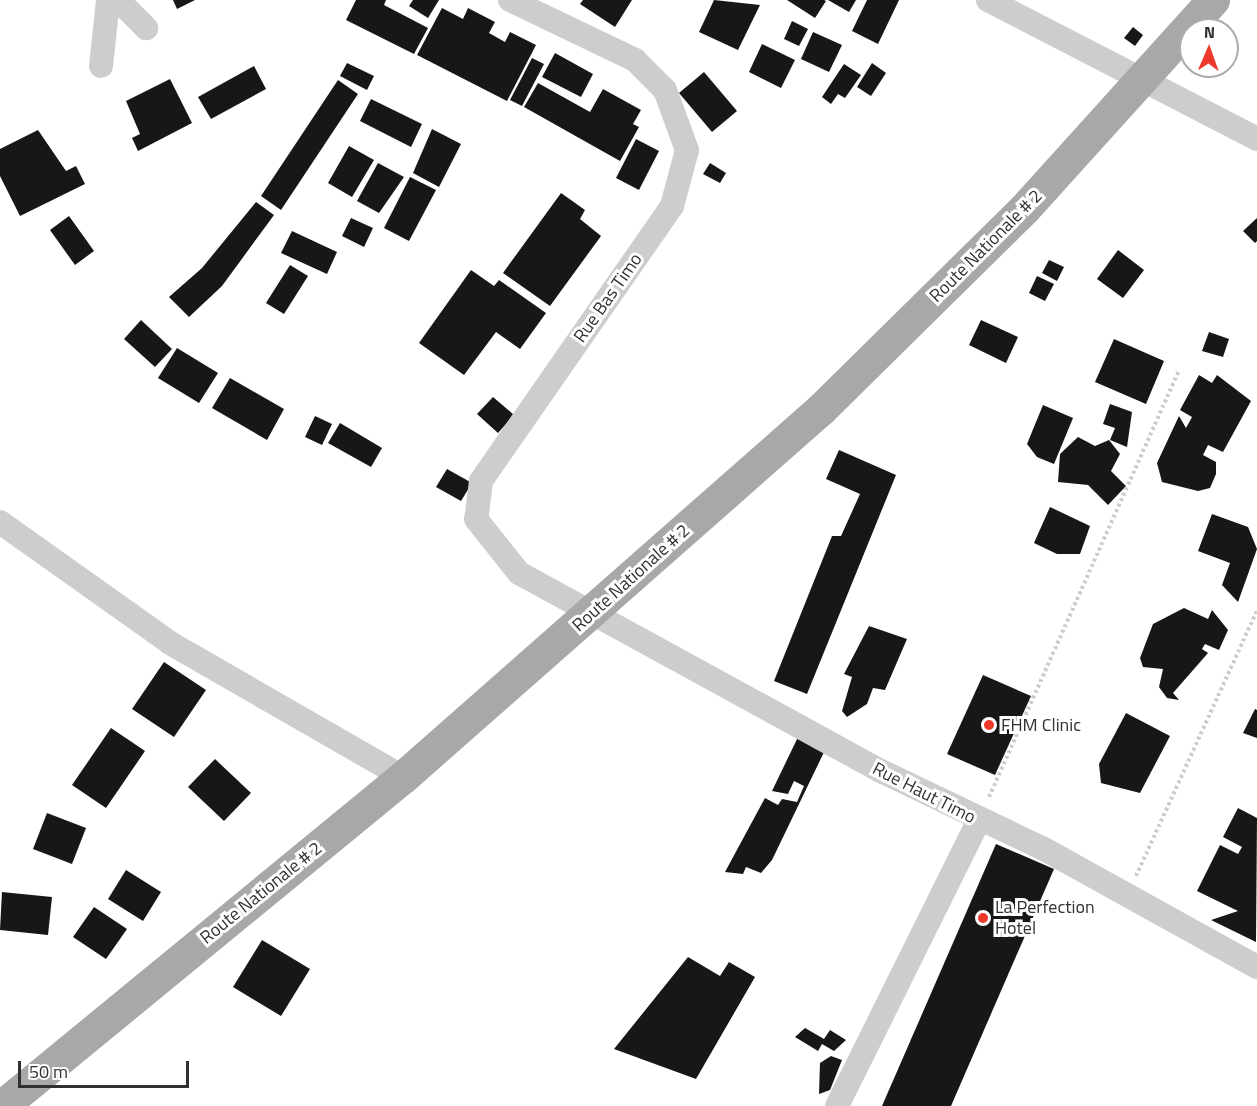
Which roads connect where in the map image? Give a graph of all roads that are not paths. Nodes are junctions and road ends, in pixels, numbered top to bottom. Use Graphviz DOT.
graph roads {
  1 [pos="108,0"];
  2 [pos="118,0"];
  3 [pos="510,0"];
  4 [pos="988,0"];
  5 [pos="1213,0"];
  6 [pos="146,28"];
  7 [pos="101,66"];
  8 [pos="1143,82"];
  9 [pos="1257,140"];
  10 [pos="0,522"];
  11 [pos="595,610"];
  12 [pos="403,777"];
  13 [pos="978,822"];
  14 [pos="1256,964"];
  15 [pos="2,1106"];
  16 [pos="837,1106"];
  1 -- 7 [label="street"];
  2 -- 6 [label="street"];
  3 -- 11 [label="street, Rue Bas Timo"];
  4 -- 8 [label="street"];
  5 -- 8 [label="main road, Route Nationale # 2"];
  8 -- 9 [label="street"];
  8 -- 11 [label="main road, Route Nationale # 2"];
  10 -- 12 [label="street"];
  11 -- 12 [label="main road, Route Nationale # 2"];
  11 -- 13 [label="street, Rue Haut Timo"];
  12 -- 15 [label="main road, Route Nationale # 2"];
  13 -- 14 [label="street, Rue Haut Timo"];
  13 -- 16 [label="street"];
}
